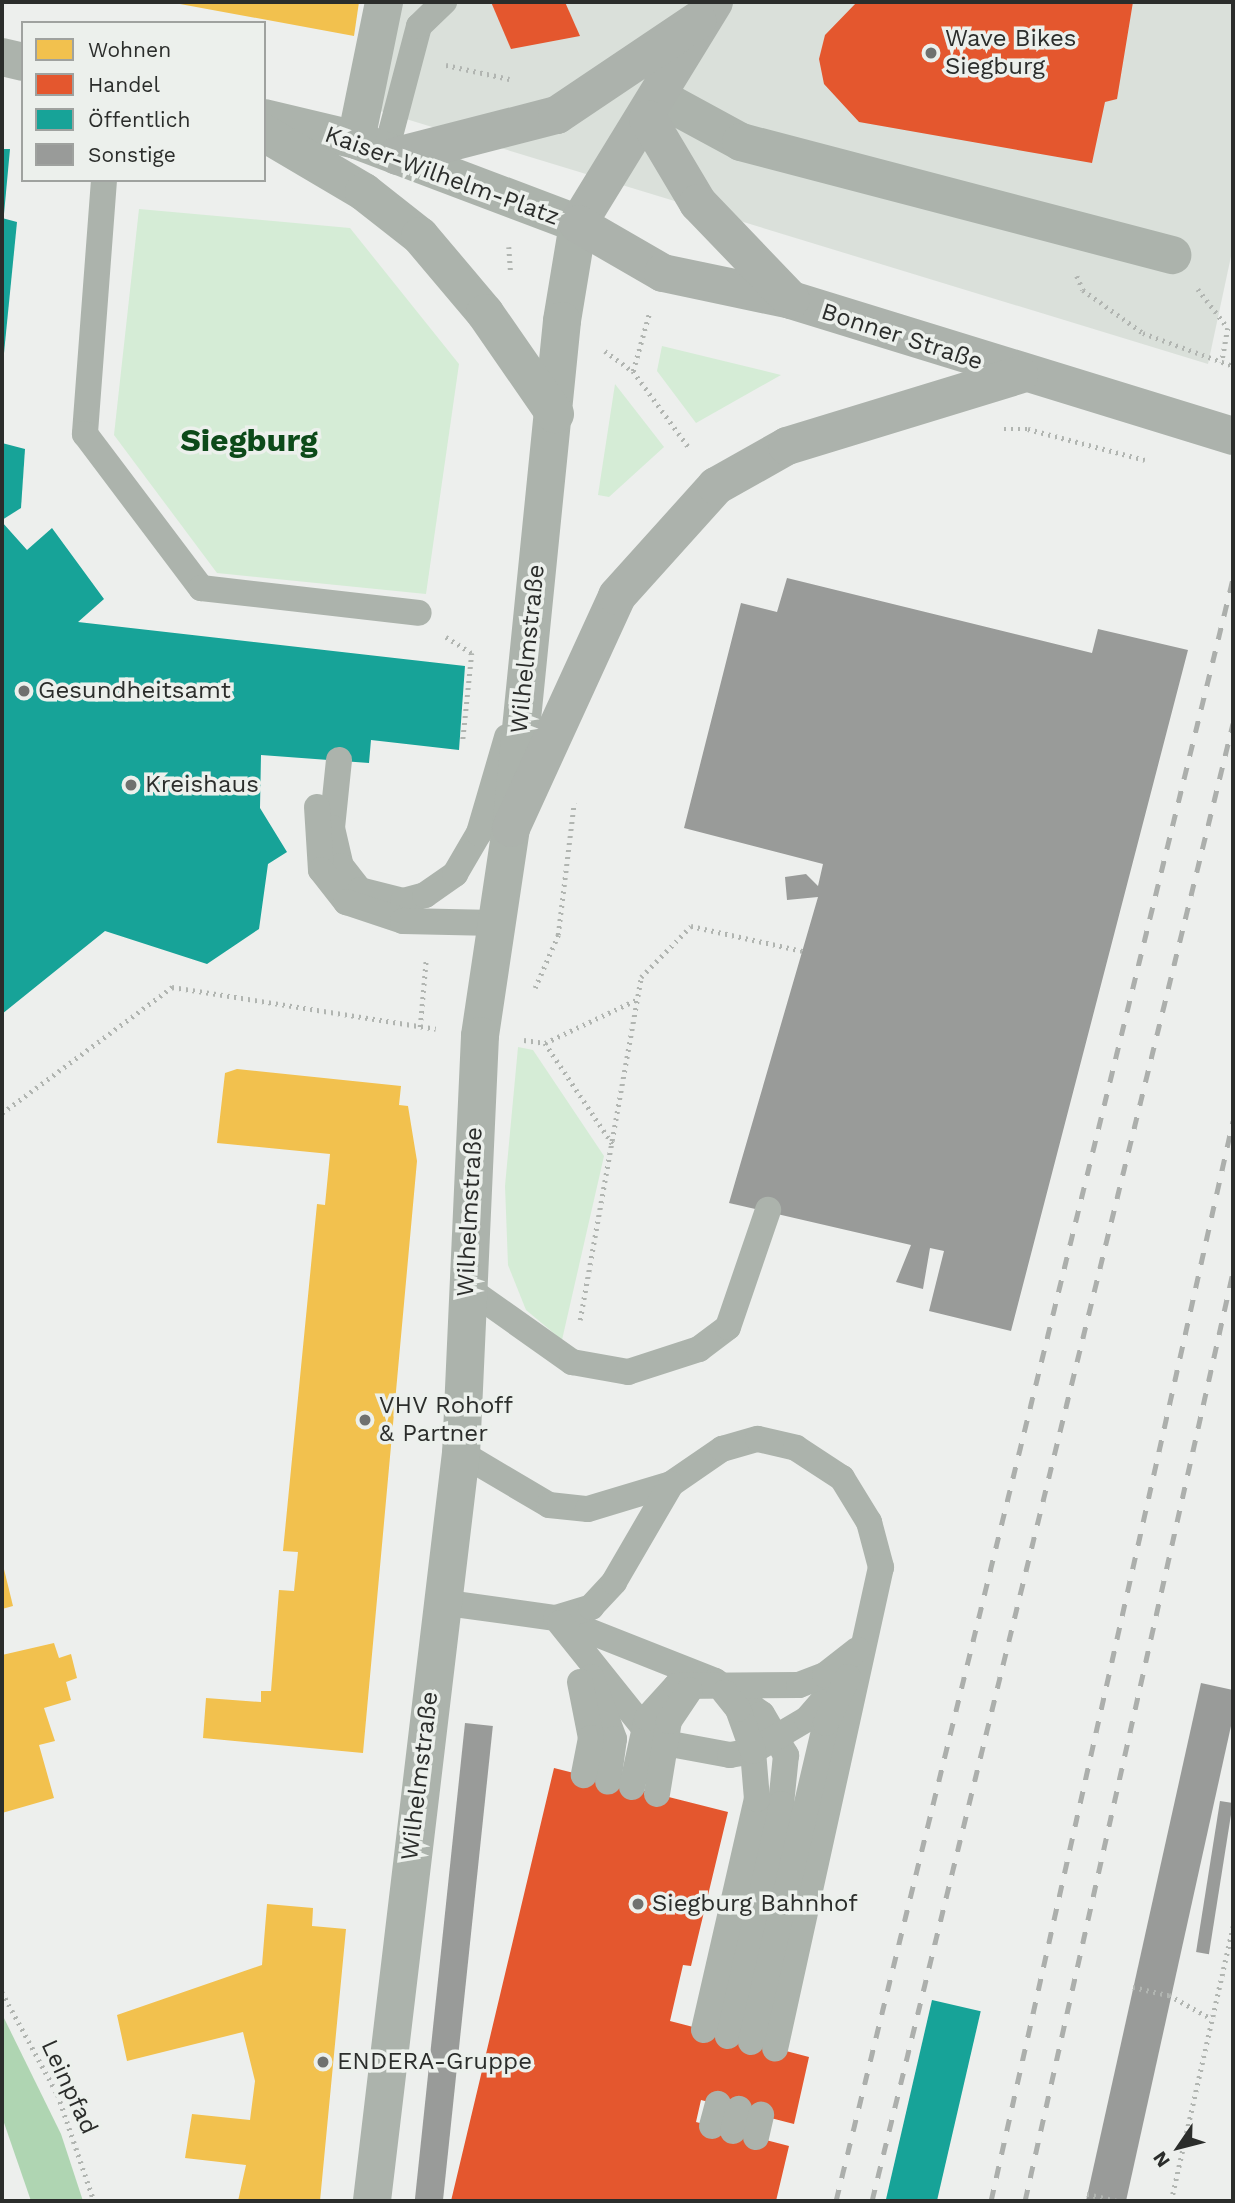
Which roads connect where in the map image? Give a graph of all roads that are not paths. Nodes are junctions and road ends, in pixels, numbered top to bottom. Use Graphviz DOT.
graph roads {
  1 [pos="384,2"];
  2 [pos="444,2"];
  3 [pos="711,8"];
  4 [pos="2,57"];
  5 [pos="21,62"];
  6 [pos="654,108"];
  7 [pos="266,119"];
  8 [pos="266,134"];
  9 [pos="380,149"];
  10 [pos="104,182"];
  11 [pos="578,224"];
  12 [pos="1172,256"];
  13 [pos="791,300"];
  14 [pos="1019,375"];
  15 [pos="555,414"];
  16 [pos="1233,436"];
  17 [pos="419,613"];
  18 [pos="522,685"];
  19 [pos="511,828"];
  20 [pos="495,923"];
  21 [pos="768,1210"];
  22 [pos="466,1287"];
  23 [pos="461,1453"];
  24 [pos="671,1483"];
  25 [pos="440,1602"];
  26 [pos="556,1618"];
  27 [pos="866,1641"];
  28 [pos="715,1681"];
  29 [pos="654,1736"];
  30 [pos="777,1740"];
  31 [pos="752,1751"];
  32 [pos="740,2039"];
  33 [pos="372,2201"];
  1 -- 9 [label="street"];
  2 -- 9 [label="lane"];
  3 -- 6 [label="main road"];
  3 -- 9 [label="main road"];
  4 -- 5 [label="street"];
  6 -- 11 [label="main road"];
  6 -- 12 [label="street"];
  6 -- 13 [label="main road"];
  7 -- 9 [label="street, Kaiser-Wilhelm-Platz"];
  8 -- 15 [label="street, Kaiser-Wilhelm-Platz"];
  9 -- 11 [label="street, Kaiser-Wilhelm-Platz"];
  10 -- 17 [label="lane"];
  11 -- 13 [label="main road, Bonner Straße"];
  11 -- 15 [label="street, Wilhelmstraße"];
  13 -- 14 [label="main road, Bonner Straße"];
  14 -- 16 [label="main road, Bonner Straße"];
  14 -- 19 [label="main road"];
  15 -- 18 [label="street, Wilhelmstraße"];
  18 -- 19 [label="street, Wilhelmstraße"];
  18 -- 20 [label="lane"];
  19 -- 20 [label="street, Wilhelmstraße"];
  20 -- 22 [label="street, Wilhelmstraße"];
  21 -- 22 [label="lane"];
  22 -- 23 [label="street, Wilhelmstraße"];
  23 -- 24 [label="lane"];
  23 -- 25 [label="street, Wilhelmstraße"];
  24 -- 26 [label="lane"];
  24 -- 27 [label="lane"];
  25 -- 26 [label="lane"];
  25 -- 33 [label="street, Wilhelmstraße"];
  26 -- 28 [label="lane"];
  26 -- 29 [label="lane"];
  26 -- 29 [label="lane"];
  27 -- 28 [label="lane"];
  27 -- 30 [label="lane"];
  27 -- 32 [label="lane"];
  28 -- 29 [label="lane"];
  28 -- 30 [label="lane"];
  28 -- 31 [label="lane"];
  29 -- 31 [label="lane"];
  30 -- 31 [label="lane"];
  30 -- 32 [label="lane"];
  31 -- 32 [label="lane"];
}
